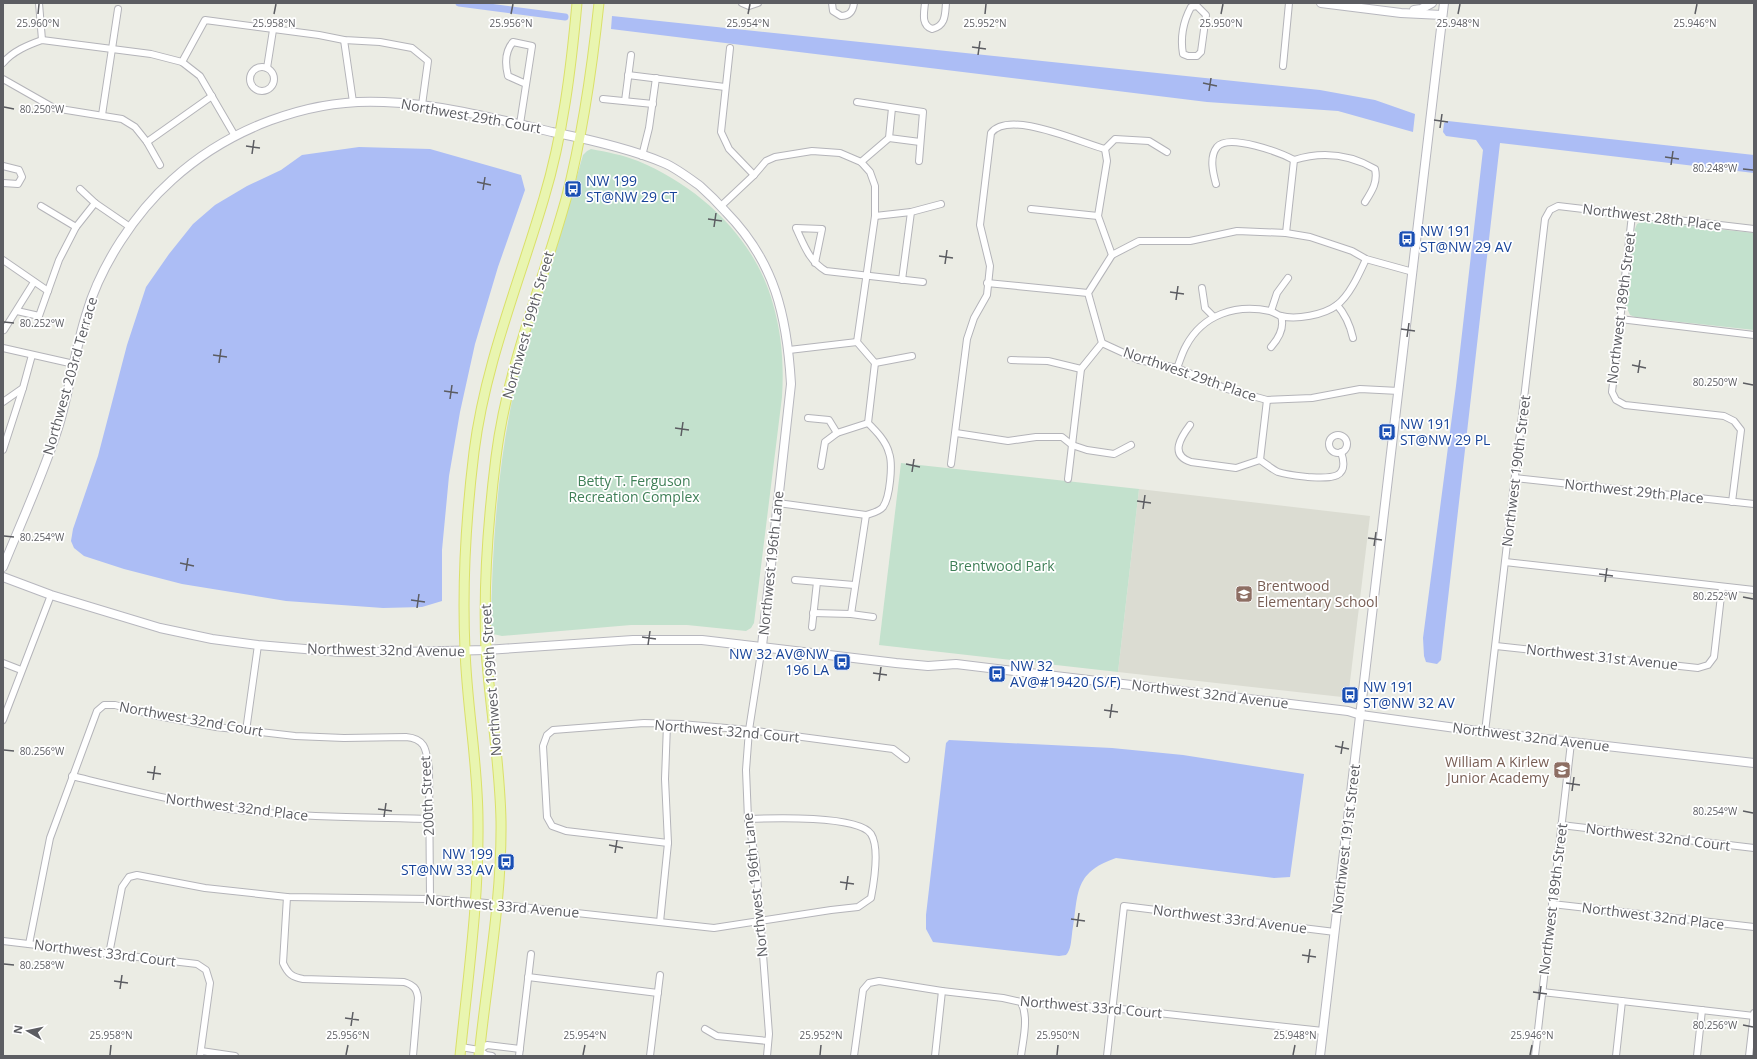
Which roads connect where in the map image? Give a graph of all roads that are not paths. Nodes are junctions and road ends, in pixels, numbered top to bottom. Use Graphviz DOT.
graph roads {
  1 [pos="39,3"];
  2 [pos="577,3"];
  3 [pos="598,3"];
  4 [pos="742,3"];
  5 [pos="758,3"];
  6 [pos="832,3"];
  7 [pos="854,3"];
  8 [pos="925,3"];
  9 [pos="946,3"];
  10 [pos="1289,3"];
  11 [pos="1320,3"];
  12 [pos="1432,3"];
  13 [pos="1444,3"];
  14 [pos="1197,5"];
  15 [pos="118,10"];
  16 [pos="1401,12"];
  17 [pos="1442,16"];
  18 [pos="274,30"];
  19 [pos="42,40"];
  20 [pos="344,40"];
  21 [pos="112,48"];
  22 [pos="730,48"];
  23 [pos="631,55"];
  24 [pos="182,62"];
  25 [pos="3,63"];
  26 [pos="1282,66"];
  27 [pos="267,68"];
  28 [pos="628,75"];
  29 [pos="656,78"];
  30 [pos="3,79"];
  31 [pos="526,84"];
  32 [pos="725,87"];
  33 [pos="212,96"];
  34 [pos="603,99"];
  35 [pos="625,101"];
  36 [pos="353,102"];
  37 [pos="857,102"];
  38 [pos="653,104"];
  39 [pos="422,105"];
  40 [pos="892,108"];
  41 [pos="102,115"];
  42 [pos="520,124"];
  43 [pos="560,133"];
  44 [pos="235,136"];
  45 [pos="581,138"];
  46 [pos="890,138"];
  47 [pos="147,142"];
  48 [pos="920,142"];
  49 [pos="1105,149"];
  50 [pos="1166,152"];
  51 [pos="642,156"];
  52 [pos="1294,160"];
  53 [pos="919,161"];
  54 [pos="861,162"];
  55 [pos="160,165"];
  56 [pos="3,166"];
  57 [pos="754,175"];
  58 [pos="172,180"];
  59 [pos="3,183"];
  60 [pos="1216,184"];
  61 [pos="80,189"];
  62 [pos="1365,202"];
  63 [pos="95,203"];
  64 [pos="941,204"];
  65 [pos="41,206"];
  66 [pos="721,206"];
  67 [pos="1031,209"];
  68 [pos="1550,210"];
  69 [pos="911,212"];
  70 [pos="1632,215"];
  71 [pos="875,216"];
  72 [pos="1098,216"];
  73 [pos="76,227"];
  74 [pos="130,227"];
  75 [pos="1754,229"];
  76 [pos="1286,233"];
  77 [pos="1112,255"];
  78 [pos="1366,259"];
  79 [pos="3,260"];
  80 [pos="816,263"];
  81 [pos="1413,272"];
  82 [pos="866,275"];
  83 [pos="1288,278"];
  84 [pos="902,280"];
  85 [pos="34,282"];
  86 [pos="923,282"];
  87 [pos="987,283"];
  88 [pos="1202,288"];
  89 [pos="48,291"];
  90 [pos="1088,293"];
  91 [pos="1337,305"];
  92 [pos="17,311"];
  93 [pos="1271,311"];
  94 [pos="1213,316"];
  95 [pos="1281,316"];
  96 [pos="1620,319"];
  97 [pos="4,330"];
  98 [pos="1754,335"];
  99 [pos="1353,338"];
  100 [pos="857,342"];
  101 [pos="1102,343"];
  102 [pos="1271,347"];
  103 [pos="3,348"];
  104 [pos="789,350"];
  105 [pos="32,355"];
  106 [pos="912,356"];
  107 [pos="1011,360"];
  108 [pos="875,363"];
  109 [pos="74,364"];
  110 [pos="1177,368"];
  111 [pos="1081,369"];
  112 [pos="22,388"];
  113 [pos="1399,391"];
  114 [pos="1267,400"];
  115 [pos="3,402"];
  116 [pos="808,418"];
  117 [pos="868,423"];
  118 [pos="1190,425"];
  119 [pos="3,426"];
  120 [pos="10,429"];
  121 [pos="837,433"];
  122 [pos="956,433"];
  123 [pos="1072,445"];
  124 [pos="1132,445"];
  125 [pos="3,450"];
  126 [pos="1341,452"];
  127 [pos="1260,460"];
  128 [pos="951,464"];
  129 [pos="821,466"];
  130 [pos="1515,478"];
  131 [pos="1068,479"];
  132 [pos="1732,502"];
  133 [pos="778,503"];
  134 [pos="1754,504"];
  135 [pos="866,515"];
  136 [pos="1505,562"];
  137 [pos="3,567"];
  138 [pos="3,577"];
  139 [pos="795,580"];
  140 [pos="817,582"];
  141 [pos="854,585"];
  142 [pos="1722,586"];
  143 [pos="1754,590"];
  144 [pos="51,595"];
  145 [pos="814,613"];
  146 [pos="851,614"];
  147 [pos="873,617"];
  148 [pos="812,627"];
  149 [pos="258,645"];
  150 [pos="762,646"];
  151 [pos="1496,646"];
  152 [pos="486,650"];
  153 [pos="465,651"];
  154 [pos="3,663"];
  155 [pos="21,670"];
  156 [pos="1361,715"];
  157 [pos="3,720"];
  158 [pos="667,724"];
  159 [pos="749,730"];
  160 [pos="246,731"];
  161 [pos="1485,732"];
  162 [pos="421,741"];
  163 [pos="1571,743"];
  164 [pos="906,759"];
  165 [pos="1754,763"];
  166 [pos="72,776"];
  167 [pos="429,819"];
  168 [pos="748,819"];
  169 [pos="1561,826"];
  170 [pos="668,842"];
  171 [pos="1754,848"];
  172 [pos="287,897"];
  173 [pos="430,899"];
  174 [pos="477,902"];
  175 [pos="497,904"];
  176 [pos="1552,904"];
  177 [pos="660,922"];
  178 [pos="760,922"];
  179 [pos="1754,928"];
  180 [pos="1335,932"];
  181 [pos="3,941"];
  182 [pos="29,944"];
  183 [pos="109,954"];
  184 [pos="531,954"];
  185 [pos="660,975"];
  186 [pos="528,977"];
  187 [pos="942,991"];
  188 [pos="1542,992"];
  189 [pos="658,993"];
  190 [pos="1622,1001"];
  191 [pos="1021,1002"];
  192 [pos="1112,1008"];
  193 [pos="1702,1010"];
  194 [pos="1754,1013"];
  195 [pos="1754,1016"];
  196 [pos="705,1029"];
  197 [pos="1323,1031"];
  198 [pos="768,1041"];
  199 [pos="520,1049"];
  200 [pos="460,1052"];
  201 [pos="479,1053"];
  202 [pos="200,1054"];
  203 [pos="235,1056"];
  204 [pos="413,1056"];
  205 [pos="492,1056"];
  206 [pos="519,1056"];
  207 [pos="650,1056"];
  208 [pos="768,1056"];
  209 [pos="854,1056"];
  210 [pos="935,1056"];
  211 [pos="1021,1056"];
  212 [pos="1107,1056"];
  213 [pos="1320,1056"];
  214 [pos="1535,1056"];
  215 [pos="1616,1056"];
  216 [pos="1697,1056"];
  217 [pos="1749,1056"];
  1 -- 19 [label="street"];
  2 -- 43 [label="main road, Northwest 199th Street"];
  3 -- 45 [label="main road, Northwest 199th Street"];
  4 -- 5 [label="street"];
  6 -- 7 [label="street"];
  8 -- 9 [label="street"];
  10 -- 26 [label="street"];
  11 -- 16 [label="street"];
  12 -- 16 [label="street"];
  13 -- 17 [label="street, Northwest 191st Street"];
  14 -- 14 [label="street"];
  15 -- 21 [label="street"];
  16 -- 17 [label="street"];
  17 -- 81 [label="street, Northwest 191st Street"];
  18 -- 20 [label="street"];
  18 -- 24 [label="street"];
  18 -- 27 [label="street"];
  19 -- 21 [label="street"];
  19 -- 25 [label="street"];
  20 -- 36 [label="street"];
  20 -- 39 [label="street"];
  21 -- 24 [label="street"];
  21 -- 41 [label="street"];
  22 -- 32 [label="street"];
  23 -- 28 [label="street"];
  24 -- 33 [label="street"];
  28 -- 29 [label="street"];
  28 -- 35 [label="street"];
  29 -- 32 [label="street"];
  29 -- 38 [label="street"];
  30 -- 41 [label="street"];
  31 -- 31 [label="street"];
  31 -- 42 [label="street"];
  32 -- 57 [label="street"];
  33 -- 44 [label="street"];
  33 -- 47 [label="street"];
  34 -- 35 [label="street"];
  35 -- 38 [label="street"];
  36 -- 39 [label="street, Northwest 29th Court"];
  36 -- 44 [label="street, Northwest 29th Court"];
  37 -- 40 [label="street"];
  38 -- 51 [label="street"];
  39 -- 42 [label="street, Northwest 29th Court"];
  40 -- 46 [label="street"];
  40 -- 48 [label="street"];
  41 -- 47 [label="street"];
  42 -- 43 [label="street, Northwest 29th Court"];
  43 -- 45 [label="street, Northwest 29th Court"];
  43 -- 153 [label="main road, Northwest 199th Street"];
  44 -- 58 [label="street, Northwest 29th Court"];
  45 -- 51 [label="street, Northwest 29th Court"];
  45 -- 152 [label="main road, Northwest 199th Street"];
  46 -- 48 [label="street"];
  46 -- 54 [label="street"];
  47 -- 55 [label="street"];
  48 -- 53 [label="street"];
  49 -- 50 [label="street"];
  49 -- 72 [label="street"];
  49 -- 87 [label="street"];
  51 -- 66 [label="street, Northwest 29th Court"];
  52 -- 60 [label="street"];
  52 -- 62 [label="street"];
  52 -- 76 [label="street"];
  54 -- 57 [label="street"];
  54 -- 71 [label="street"];
  56 -- 59 [label="street"];
  57 -- 66 [label="street"];
  58 -- 74 [label="street, Northwest 203rd Terrace"];
  61 -- 63 [label="street"];
  63 -- 73 [label="street"];
  63 -- 74 [label="street"];
  64 -- 69 [label="street"];
  65 -- 73 [label="street"];
  66 -- 104 [label="street, Northwest 196th Lane"];
  67 -- 72 [label="street"];
  68 -- 70 [label="street, Northwest 28th Place"];
  68 -- 130 [label="street, Northwest 190th Street"];
  69 -- 71 [label="street"];
  69 -- 84 [label="street"];
  70 -- 75 [label="street, Northwest 28th Place"];
  70 -- 96 [label="street, Northwest 189th Street"];
  71 -- 82 [label="street"];
  72 -- 77 [label="street"];
  73 -- 89 [label="street"];
  74 -- 109 [label="street, Northwest 203rd Terrace"];
  76 -- 77 [label="street"];
  76 -- 78 [label="street"];
  77 -- 90 [label="street"];
  78 -- 81 [label="street"];
  78 -- 91 [label="street"];
  79 -- 85 [label="street"];
  80 -- 80 [label="street"];
  80 -- 82 [label="street"];
  81 -- 113 [label="street, Northwest 191st Street"];
  82 -- 84 [label="street"];
  82 -- 100 [label="street"];
  83 -- 93 [label="street"];
  84 -- 86 [label="street"];
  85 -- 89 [label="street"];
  85 -- 92 [label="street"];
  87 -- 90 [label="street"];
  87 -- 122 [label="street"];
  88 -- 94 [label="street"];
  89 -- 92 [label="street"];
  90 -- 101 [label="street"];
  91 -- 95 [label="street"];
  91 -- 99 [label="street"];
  92 -- 97 [label="street"];
  93 -- 94 [label="street"];
  93 -- 95 [label="street"];
  94 -- 110 [label="street"];
  95 -- 102 [label="street"];
  96 -- 98 [label="street"];
  96 -- 132 [label="street, Northwest 189th Street"];
  100 -- 104 [label="street"];
  100 -- 108 [label="street"];
  101 -- 110 [label="street, Northwest 29th Place"];
  101 -- 111 [label="street"];
  103 -- 105 [label="street"];
  104 -- 133 [label="street, Northwest 196th Lane"];
  105 -- 109 [label="street"];
  105 -- 112 [label="street"];
  106 -- 108 [label="street"];
  107 -- 111 [label="street"];
  108 -- 117 [label="street"];
  109 -- 137 [label="street, Northwest 203rd Terrace"];
  110 -- 114 [label="street, Northwest 29th Place"];
  111 -- 123 [label="street"];
  112 -- 115 [label="street"];
  112 -- 120 [label="street"];
  113 -- 114 [label="street, Northwest 29th Place"];
  113 -- 156 [label="street, Northwest 191st Street"];
  114 -- 127 [label="street"];
  116 -- 121 [label="street"];
  117 -- 121 [label="street"];
  117 -- 135 [label="street"];
  118 -- 127 [label="street"];
  119 -- 120 [label="street"];
  120 -- 125 [label="street"];
  121 -- 129 [label="street"];
  122 -- 123 [label="street"];
  122 -- 128 [label="street"];
  123 -- 124 [label="street"];
  123 -- 131 [label="street"];
  126 -- 127 [label="street"];
  130 -- 132 [label="street, Northwest 29th Place"];
  130 -- 136 [label="street, Northwest 190th Street"];
  132 -- 134 [label="street, Northwest 29th Place"];
  133 -- 135 [label="street"];
  133 -- 150 [label="street, Northwest 196th Lane"];
  135 -- 141 [label="street"];
  136 -- 142 [label="street"];
  136 -- 151 [label="street, Northwest 190th Street"];
  138 -- 144 [label="street, Northwest 32nd Avenue"];
  139 -- 140 [label="street"];
  140 -- 141 [label="street"];
  140 -- 145 [label="street"];
  141 -- 146 [label="street"];
  142 -- 143 [label="street"];
  142 -- 151 [label="street, Northwest 31st Avenue"];
  144 -- 149 [label="street, Northwest 32nd Avenue"];
  144 -- 155 [label="street"];
  145 -- 146 [label="street"];
  145 -- 148 [label="street"];
  146 -- 147 [label="street"];
  149 -- 153 [label="street, Northwest 32nd Avenue"];
  149 -- 160 [label="street"];
  150 -- 152 [label="street, Northwest 32nd Avenue"];
  150 -- 156 [label="street, Northwest 32nd Avenue"];
  150 -- 159 [label="street, Northwest 196th Lane"];
  151 -- 161 [label="street, Northwest 190th Street"];
  152 -- 153 [label="street, Northwest 32nd Avenue"];
  152 -- 175 [label="main road, Northwest 199th Street"];
  153 -- 174 [label="main road, Northwest 199th Street"];
  154 -- 155 [label="street"];
  155 -- 157 [label="street"];
  156 -- 161 [label="street, Northwest 32nd Avenue"];
  156 -- 180 [label="street, Northwest 191st Street"];
  158 -- 159 [label="street, Northwest 32nd Court"];
  158 -- 170 [label="street"];
  158 -- 170 [label="street, Northwest 32nd Court"];
  159 -- 164 [label="street, Northwest 32nd Court"];
  159 -- 168 [label="street, Northwest 196th Lane"];
  160 -- 162 [label="street, Northwest 32nd Court"];
  160 -- 166 [label="street, Northwest 32nd Court"];
  161 -- 163 [label="street, Northwest 32nd Avenue"];
  162 -- 167 [label="street, 200th Street"];
  163 -- 165 [label="street, Northwest 32nd Avenue"];
  163 -- 169 [label="street, Northwest 189th Street"];
  166 -- 167 [label="street, Northwest 32nd Place"];
  166 -- 182 [label="street"];
  167 -- 173 [label="street, 200th Street"];
  168 -- 178 [label="street, Northwest 196th Lane"];
  168 -- 178 [label="street, Northwest 33rd Avenue"];
  169 -- 171 [label="street, Northwest 32nd Court"];
  169 -- 176 [label="street, Northwest 189th Street"];
  170 -- 177 [label="street"];
  172 -- 173 [label="street, Northwest 33rd Avenue"];
  172 -- 183 [label="street, Northwest 33rd Avenue"];
  172 -- 204 [label="street"];
  173 -- 174 [label="street, Northwest 33rd Avenue"];
  174 -- 175 [label="street, Northwest 33rd Avenue"];
  174 -- 200 [label="main road, Northwest 199th Street"];
  175 -- 177 [label="street, Northwest 33rd Avenue"];
  175 -- 201 [label="main road, Northwest 199th Street"];
  176 -- 179 [label="street, Northwest 32nd Place"];
  176 -- 188 [label="street, Northwest 189th Street"];
  177 -- 178 [label="street, Northwest 33rd Avenue"];
  178 -- 198 [label="street, Northwest 196th Lane"];
  180 -- 192 [label="street, Northwest 33rd Avenue"];
  180 -- 197 [label="street, Northwest 191st Street"];
  181 -- 182 [label="street, Northwest 33rd Court"];
  182 -- 183 [label="street, Northwest 33rd Court"];
  183 -- 202 [label="street, Northwest 33rd Court"];
  184 -- 186 [label="street"];
  185 -- 189 [label="street"];
  186 -- 189 [label="street"];
  186 -- 199 [label="street"];
  187 -- 191 [label="street, Northwest 33rd Court"];
  187 -- 209 [label="street, Northwest 33rd Court"];
  187 -- 210 [label="street"];
  188 -- 190 [label="street"];
  188 -- 214 [label="street, Northwest 189th Street"];
  189 -- 207 [label="street"];
  190 -- 193 [label="street"];
  190 -- 215 [label="street"];
  191 -- 192 [label="street, Northwest 33rd Court"];
  191 -- 211 [label="street"];
  192 -- 197 [label="street, Northwest 33rd Court"];
  192 -- 212 [label="street"];
  193 -- 195 [label="street"];
  193 -- 216 [label="street"];
  194 -- 195 [label="street"];
  195 -- 217 [label="street"];
  196 -- 198 [label="street"];
  197 -- 213 [label="street, Northwest 191st Street"];
  198 -- 208 [label="street, Northwest 196th Lane"];
  199 -- 201 [label="street"];
  199 -- 206 [label="street"];
  200 -- 201 [label="street"];
  201 -- 205 [label="street"];
  202 -- 203 [label="street"];
}
